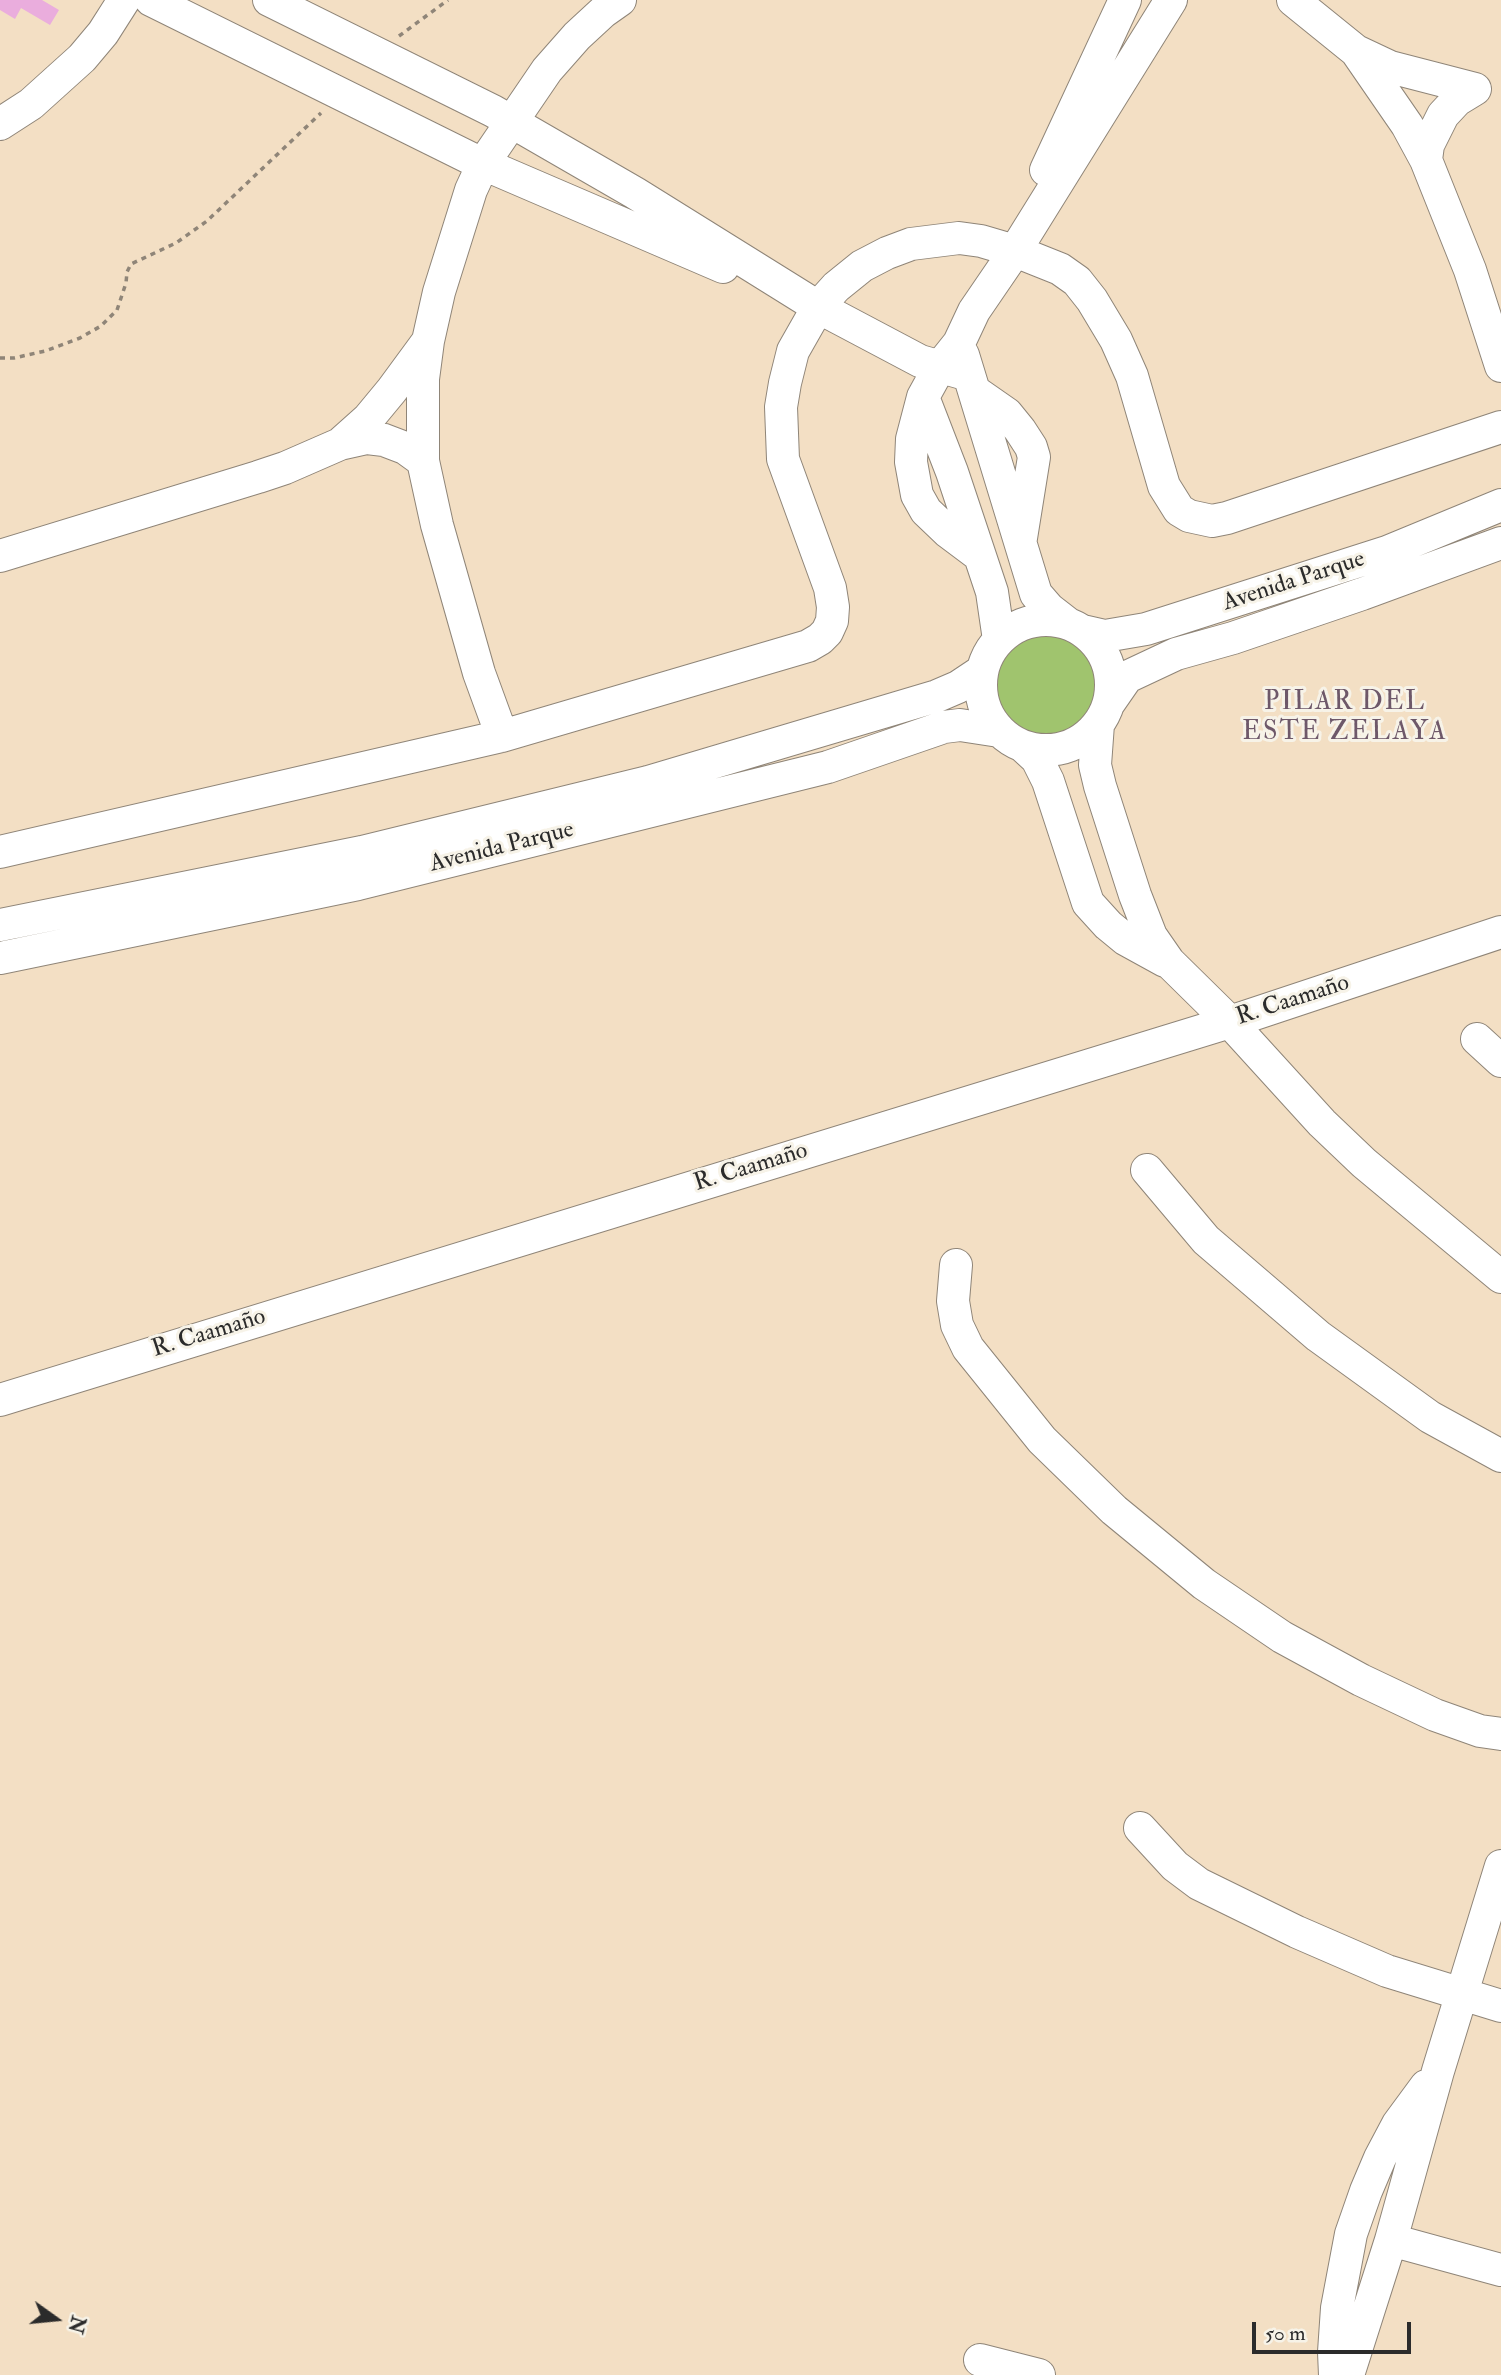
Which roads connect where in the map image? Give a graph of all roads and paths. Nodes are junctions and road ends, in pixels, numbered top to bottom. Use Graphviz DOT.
graph roads {
  1 [pos="102,0"];
  2 [pos="124,0"];
  3 [pos="151,0"];
  4 [pos="269,0"];
  5 [pos="448,0"];
  6 [pos="620,0"];
  7 [pos="1125,0"];
  8 [pos="1171,0"];
  9 [pos="1293,0"];
  10 [pos="1356,51"];
  11 [pos="379,55"];
  12 [pos="1488,88"];
  13 [pos="341,94"];
  14 [pos="0,102"];
  15 [pos="511,123"];
  16 [pos="0,124"];
  17 [pos="1426,160"];
  18 [pos="483,164"];
  19 [pos="1015,251"];
  20 [pos="818,307"];
  21 [pos="428,341"];
  22 [pos="959,343"];
  23 [pos="0,358"];
  24 [pos="1501,366"];
  25 [pos="939,368"];
  26 [pos="972,383"];
  27 [pos="923,397"];
  28 [pos="1501,427"];
  29 [pos="340,444"];
  30 [pos="423,461"];
  31 [pos="1007,499"];
  32 [pos="1501,505"];
  33 [pos="966,513"];
  34 [pos="1501,543"];
  35 [pos="1020,545"];
  36 [pos="0,556"];
  37 [pos="980,556"];
  38 [pos="1030,580"];
  39 [pos="992,592"];
  40 [pos="1075,627"];
  41 [pos="999,640"];
  42 [pos="982,671"];
  43 [pos="1103,713"];
  44 [pos="502,736"];
  45 [pos="1012,739"];
  46 [pos="1117,840"];
  47 [pos="1070,849"];
  48 [pos="0,852"];
  49 [pos="0,925"];
  50 [pos="1501,932"];
  51 [pos="0,958"];
  52 [pos="1169,962"];
  53 [pos="1230,1022"];
  54 [pos="1477,1039"];
  55 [pos="1501,1061"];
  56 [pos="1147,1170"];
  57 [pos="956,1265"];
  58 [pos="1494,1268"];
  59 [pos="0,1400"];
  60 [pos="1501,1456"];
  61 [pos="1501,1734"];
  62 [pos="1140,1828"];
  63 [pos="1501,1866"];
  64 [pos="1462,1994"];
  65 [pos="1501,2006"];
  66 [pos="1438,2071"];
  67 [pos="1374,2171"];
  68 [pos="1407,2181"];
  69 [pos="1391,2240"];
  70 [pos="1501,2270"];
  71 [pos="1340,2289"];
  72 [pos="1373,2297"];
  73 [pos="980,2360"];
  74 [pos="1039,2375"];
  75 [pos="1335,2375"];
  76 [pos="1348,2375"];
  1 -- 14 [label="street"];
  2 -- 16 [label="street"];
  3 -- 13 [label="street"];
  4 -- 11 [label="street"];
  5 -- 11 [label="path"];
  6 -- 15 [label="street"];
  7 -- 19 [label="street"];
  8 -- 19 [label="street"];
  9 -- 10 [label="street"];
  10 -- 12 [label="street"];
  10 -- 17 [label="street"];
  11 -- 15 [label="street"];
  12 -- 17 [label="street"];
  13 -- 18 [label="street"];
  13 -- 23 [label="path"];
  15 -- 18 [label="street"];
  15 -- 20 [label="street"];
  17 -- 24 [label="street"];
  18 -- 20 [label="street"];
  18 -- 21 [label="street"];
  19 -- 20 [label="street"];
  19 -- 22 [label="street"];
  19 -- 28 [label="street"];
  20 -- 25 [label="street"];
  20 -- 44 [label="street"];
  21 -- 29 [label="street"];
  21 -- 30 [label="street"];
  22 -- 25 [label="street"];
  22 -- 26 [label="street"];
  25 -- 26 [label="street"];
  25 -- 27 [label="street"];
  26 -- 31 [label="street"];
  26 -- 35 [label="street"];
  27 -- 33 [label="street"];
  27 -- 37 [label="street"];
  29 -- 30 [label="street"];
  29 -- 36 [label="street"];
  30 -- 44 [label="street"];
  31 -- 33 [label="street"];
  31 -- 35 [label="street"];
  32 -- 40 [label="street, Avenida Parque"];
  33 -- 37 [label="street"];
  34 -- 43 [label="street, Avenida Parque"];
  35 -- 38 [label="street"];
  37 -- 39 [label="street"];
  38 -- 39 [label="street"];
  38 -- 40 [label="street"];
  39 -- 41 [label="street"];
  40 -- 41 [label="street"];
  40 -- 43 [label="street"];
  41 -- 42 [label="street"];
  42 -- 45 [label="street"];
  42 -- 49 [label="street, Avenida Parque"];
  43 -- 45 [label="street"];
  43 -- 46 [label="street"];
  44 -- 48 [label="street"];
  45 -- 47 [label="street"];
  45 -- 51 [label="street, Avenida Parque"];
  46 -- 47 [label="street"];
  46 -- 52 [label="street"];
  47 -- 52 [label="street"];
  50 -- 53 [label="street, R. Caamaño"];
  52 -- 53 [label="street"];
  53 -- 58 [label="street"];
  53 -- 59 [label="street, R. Caamaño"];
  54 -- 55 [label="street"];
  56 -- 60 [label="street"];
  57 -- 61 [label="street"];
  62 -- 64 [label="street"];
  63 -- 64 [label="street"];
  64 -- 65 [label="street"];
  64 -- 66 [label="street"];
  66 -- 67 [label="street"];
  66 -- 68 [label="street"];
  67 -- 68 [label="street"];
  67 -- 71 [label="street"];
  68 -- 69 [label="street"];
  69 -- 70 [label="street"];
  69 -- 72 [label="street"];
  71 -- 72 [label="street"];
  71 -- 75 [label="street"];
  72 -- 76 [label="street"];
  73 -- 74 [label="street"];
}
